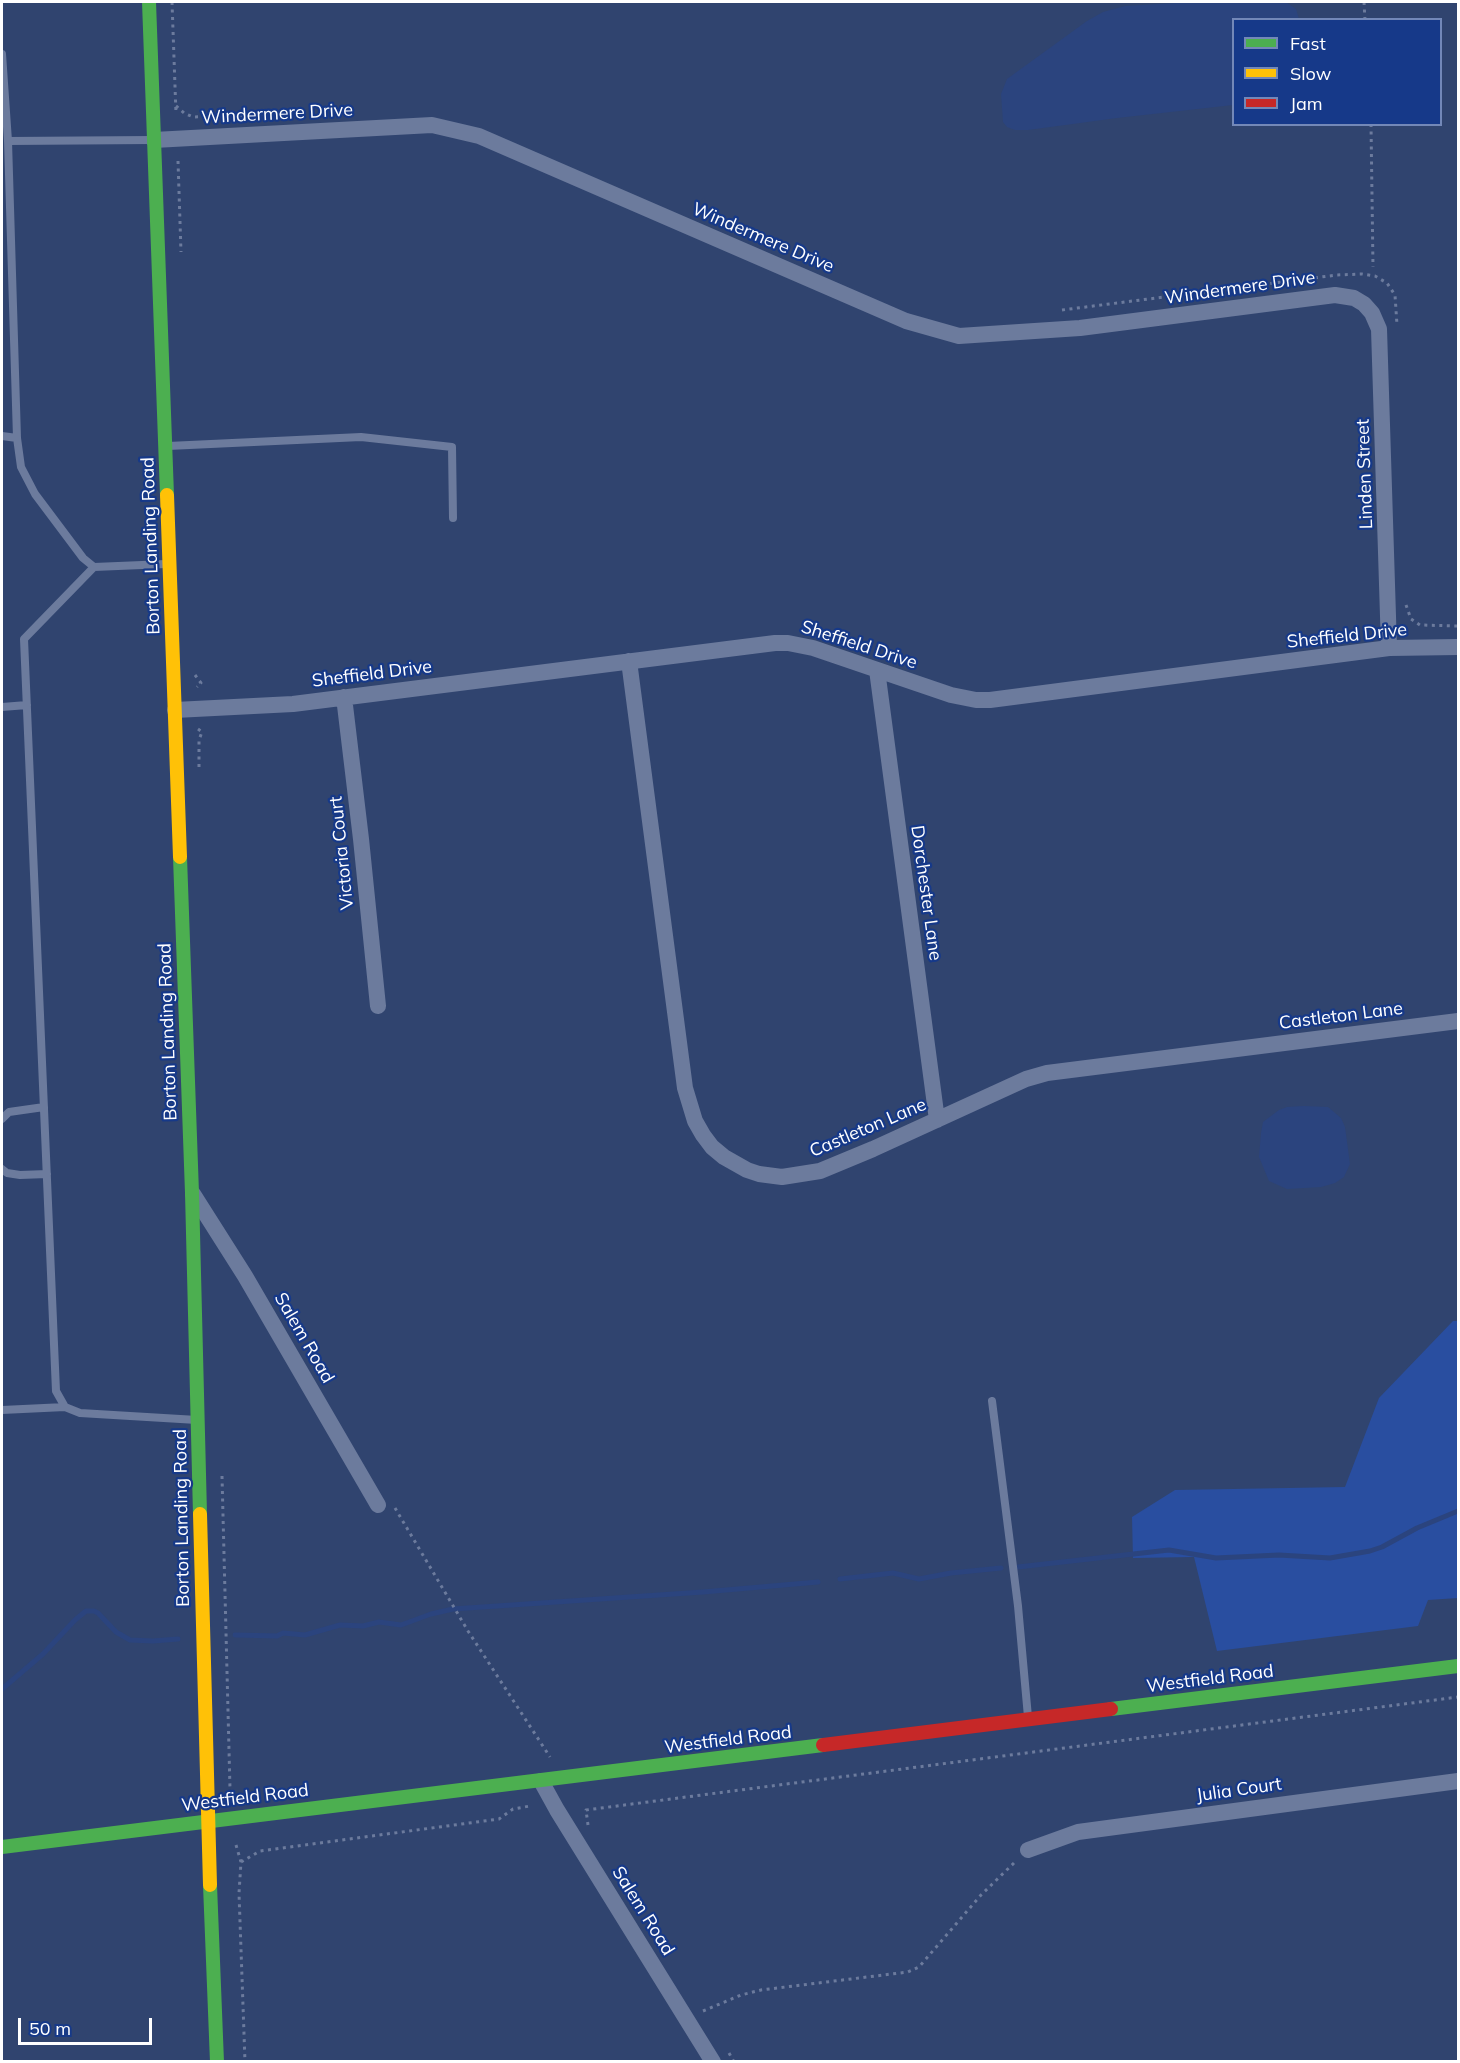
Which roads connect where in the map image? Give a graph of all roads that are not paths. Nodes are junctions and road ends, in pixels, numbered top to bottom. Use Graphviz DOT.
graph roads {
  1 [pos="149,2"];
  2 [pos="2,54"];
  3 [pos="2,72"];
  4 [pos="154,140"];
  5 [pos="8,141"];
  6 [pos="1364,304"];
  7 [pos="2,436"];
  8 [pos="17,438"];
  9 [pos="165,447"];
  10 [pos="453,518"];
  11 [pos="170,564"];
  12 [pos="94,567"];
  13 [pos="1458,647"];
  14 [pos="1389,648"];
  15 [pos="629,661"];
  16 [pos="877,670"];
  17 [pos="344,697"];
  18 [pos="27,705"];
  19 [pos="2,707"];
  20 [pos="175,710"];
  21 [pos="378,1006"];
  22 [pos="1458,1021"];
  23 [pos="44,1107"];
  24 [pos="2,1119"];
  25 [pos="937,1120"];
  26 [pos="2,1169"];
  27 [pos="47,1174"];
  28 [pos="192,1193"];
  29 [pos="992,1401"];
  30 [pos="65,1407"];
  31 [pos="2,1410"];
  32 [pos="198,1420"];
  33 [pos="386,1505"];
  34 [pos="1458,1666"];
  35 [pos="1028,1720"];
  36 [pos="1458,1780"];
  37 [pos="541,1781"];
  38 [pos="208,1820"];
  39 [pos="2,1847"];
  40 [pos="1028,1850"];
  41 [pos="217,2061"];
  42 [pos="713,2061"];
  1 -- 4 [label="street, Borton Landing Road"];
  2 -- 3 [label="lane"];
  3 -- 5 [label="lane"];
  4 -- 5 [label="lane"];
  4 -- 6 [label="street, Windermere Drive"];
  4 -- 9 [label="street, Borton Landing Road"];
  5 -- 8 [label="lane"];
  6 -- 14 [label="street, Linden Street"];
  7 -- 8 [label="lane"];
  8 -- 12 [label="lane"];
  9 -- 10 [label="lane"];
  9 -- 11 [label="street, Borton Landing Road"];
  11 -- 12 [label="lane"];
  11 -- 20 [label="street, Borton Landing Road"];
  12 -- 18 [label="lane"];
  13 -- 14 [label="street, Sheffield Drive"];
  14 -- 16 [label="street, Sheffield Drive"];
  15 -- 16 [label="street, Sheffield Drive"];
  15 -- 17 [label="street, Sheffield Drive"];
  15 -- 25 [label="street, Castleton Lane"];
  16 -- 25 [label="street, Dorchester Lane"];
  17 -- 20 [label="street, Sheffield Drive"];
  17 -- 21 [label="street, Victoria Court"];
  18 -- 19 [label="lane"];
  18 -- 23 [label="lane"];
  20 -- 28 [label="street, Borton Landing Road"];
  22 -- 25 [label="street, Castleton Lane"];
  23 -- 24 [label="lane"];
  23 -- 27 [label="lane"];
  26 -- 27 [label="lane"];
  27 -- 30 [label="lane"];
  28 -- 32 [label="street, Borton Landing Road"];
  28 -- 33 [label="street, Salem Road"];
  29 -- 35 [label="lane"];
  30 -- 31 [label="lane"];
  30 -- 32 [label="lane"];
  32 -- 38 [label="street, Borton Landing Road"];
  34 -- 35 [label="street, Westfield Road"];
  35 -- 37 [label="street, Westfield Road"];
  36 -- 40 [label="street, Julia Court"];
  37 -- 38 [label="street, Westfield Road"];
  37 -- 42 [label="street, Salem Road"];
  38 -- 39 [label="street, Westfield Road"];
  38 -- 41 [label="street, Borton Landing Road"];
}
